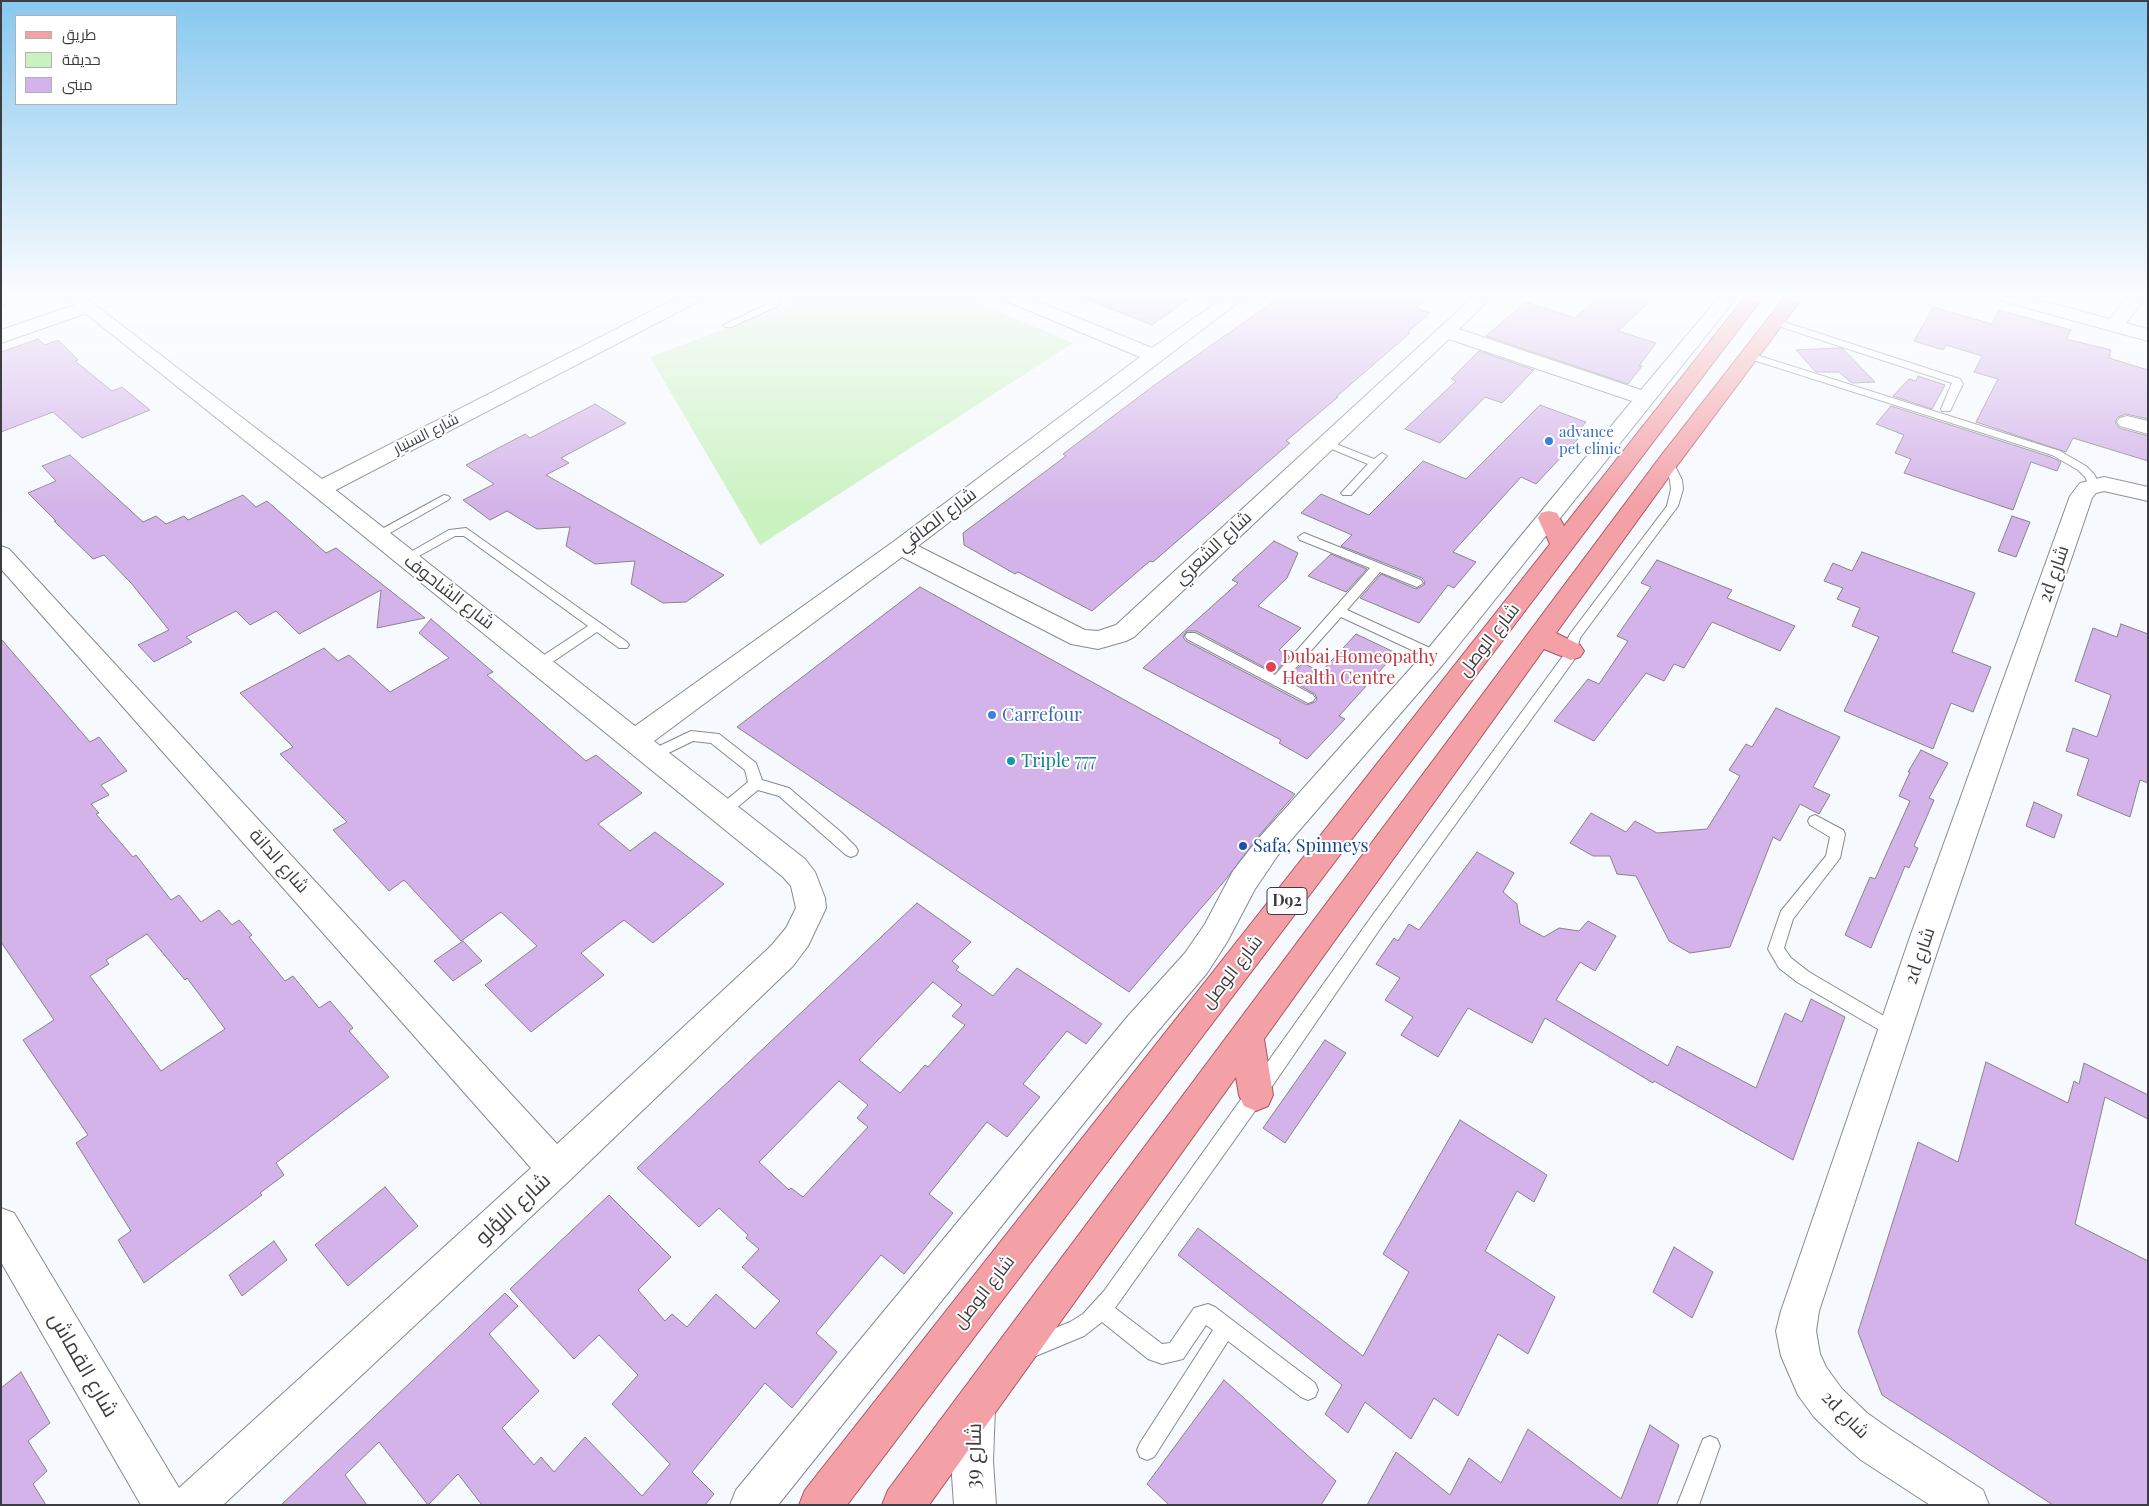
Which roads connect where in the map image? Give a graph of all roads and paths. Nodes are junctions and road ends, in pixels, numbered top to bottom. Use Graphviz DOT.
graph roads {
  1 [pos="164,367"];
  2 [pos="556,367"];
  3 [pos="1139,367"];
  4 [pos="1406,367"];
  5 [pos="1553,367"];
  6 [pos="1676,367"];
  7 [pos="1688,367"];
  8 [pos="1741,367"];
  9 [pos="1786,367"];
  10 [pos="1916,367"];
  11 [pos="1644,398"];
  12 [pos="1946,409"];
  13 [pos="2127,422"];
  14 [pos="2148,428"];
  15 [pos="1326,443"];
  16 [pos="1668,462"];
  17 [pos="2094,485"];
  18 [pos="320,489"];
  19 [pos="2138,491"];
  20 [pos="1347,493"];
  21 [pos="444,498"];
  22 [pos="1549,518"];
  23 [pos="377,535"];
  24 [pos="1304,537"];
  25 [pos="1562,546"];
  26 [pos="901,547"];
  27 [pos="1,554"];
  28 [pos="406,558"];
  29 [pos="1378,567"];
  30 [pos="1417,583"];
  31 [pos="1339,611"];
  32 [pos="597,626"];
  33 [pos="1191,636"];
  34 [pos="1541,637"];
  35 [pos="623,646"];
  36 [pos="1571,651"];
  37 [pos="1436,656"];
  38 [pos="540,664"];
  39 [pos="1276,681"];
  40 [pos="1308,698"];
  41 [pos="644,748"];
  42 [pos="756,784"];
  43 [pos="723,811"];
  44 [pos="1815,821"];
  45 [pos="851,851"];
  46 [pos="810,898"];
  47 [pos="1895,1030"];
  48 [pos="1247,1036"];
  49 [pos="1256,1095"];
  50 [pos="556,1169"];
  51 [pos="1,1226"];
  52 [pos="1102,1310"];
  53 [pos="1226,1327"];
  54 [pos="1012,1356"];
  55 [pos="1308,1390"];
  56 [pos="975,1406"];
  57 [pos="1710,1446"];
  58 [pos="1147,1450"];
  59 [pos="165,1505"];
  60 [pos="192,1505"];
  61 [pos="751,1505"];
  62 [pos="820,1505"];
  63 [pos="903,1505"];
  64 [pos="975,1505"];
  65 [pos="1688,1505"];
  66 [pos="1968,1505"];
  1 -- 18 [label="street, شارع الشاحوف"];
  2 -- 18 [label="street, شارع السنيار"];
  3 -- 26 [label="street, شارع الصافي"];
  4 -- 15 [label="street, شارع الشعري"];
  5 -- 11 [label="street"];
  6 -- 11 [label="street"];
  7 -- 25 [label="main road, شارع الوصل / D92"];
  8 -- 16 [label="main road, D92"];
  9 -- 17 [label="lane"];
  10 -- 12 [label="lane"];
  11 -- 22 [label="street"];
  13 -- 14 [label="street"];
  15 -- 20 [label="lane"];
  15 -- 26 [label="street, شارع الشعري"];
  16 -- 34 [label="main road, D92"];
  16 -- 36 [label="lane"];
  17 -- 19 [label="street"];
  17 -- 47 [label="street, 2d شارع"];
  18 -- 23 [label="street, شارع الشاحوف"];
  21 -- 23 [label="lane"];
  22 -- 25 [label="main road"];
  22 -- 37 [label="street"];
  23 -- 28 [label="street, شارع الشاحوف"];
  24 -- 29 [label="lane"];
  25 -- 62 [label="main road, شارع الوصل / D92"];
  26 -- 41 [label="street, شارع الصافي"];
  27 -- 50 [label="street, شارع الدانة"];
  28 -- 32 [label="lane"];
  28 -- 38 [label="street, شارع الشاحوف"];
  29 -- 30 [label="lane"];
  29 -- 31 [label="lane"];
  31 -- 37 [label="lane"];
  31 -- 39 [label="lane"];
  32 -- 35 [label="lane"];
  32 -- 38 [label="lane"];
  33 -- 39 [label="lane"];
  34 -- 36 [label="main road"];
  34 -- 48 [label="main road, D92"];
  36 -- 49 [label="lane"];
  37 -- 61 [label="street"];
  38 -- 41 [label="street, شارع الشاحوف"];
  39 -- 40 [label="lane"];
  41 -- 42 [label="lane"];
  41 -- 43 [label="street, شارع الشاحوف"];
  42 -- 43 [label="lane"];
  42 -- 45 [label="lane"];
  43 -- 46 [label="street, شارع الشاحوف"];
  44 -- 47 [label="lane"];
  46 -- 50 [label="street, شارع اللؤلو"];
  47 -- 66 [label="street, 2d شارع"];
  48 -- 49 [label="main road"];
  48 -- 54 [label="main road, D92"];
  49 -- 52 [label="lane"];
  50 -- 60 [label="street, شارع اللؤلو"];
  51 -- 59 [label="street, شارع القماش"];
  52 -- 53 [label="lane"];
  52 -- 54 [label="lane"];
  53 -- 55 [label="lane"];
  53 -- 58 [label="lane"];
  54 -- 56 [label="main road, D92"];
  56 -- 63 [label="main road, D92"];
  56 -- 64 [label="street, شارع 39"];
  57 -- 65 [label="lane"];
}
